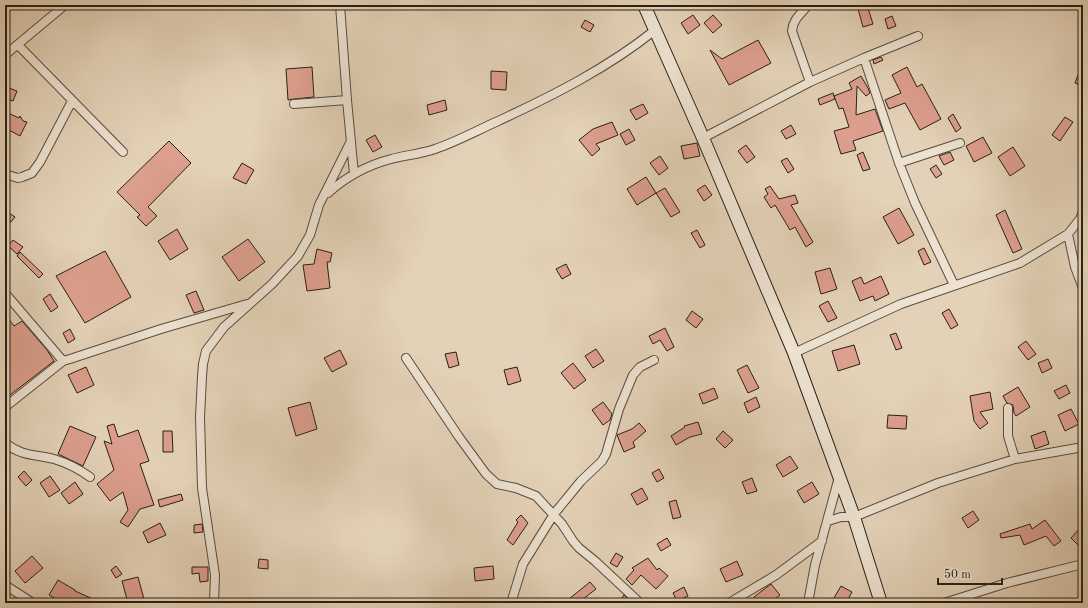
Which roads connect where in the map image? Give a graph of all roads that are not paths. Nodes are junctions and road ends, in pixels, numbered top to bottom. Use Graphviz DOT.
graph roads {
  1 [pos="65,5"];
  2 [pos="340,5"];
  3 [pos="644,5"];
  4 [pos="808,5"];
  5 [pos="655,30"];
  6 [pos="918,36"];
  7 [pos="18,45"];
  8 [pos="5,55"];
  9 [pos="864,58"];
  10 [pos="810,82"];
  11 [pos="347,100"];
  12 [pos="72,101"];
  13 [pos="294,104"];
  14 [pos="703,138"];
  15 [pos="351,141"];
  16 [pos="960,143"];
  17 [pos="123,152"];
  18 [pos="899,163"];
  19 [pos="5,174"];
  20 [pos="354,174"];
  21 [pos="324,196"];
  22 [pos="1083,212"];
  23 [pos="1068,234"];
  24 [pos="954,285"];
  25 [pos="1083,288"];
  26 [pos="5,293"];
  27 [pos="250,303"];
  28 [pos="794,353"];
  29 [pos="406,358"];
  30 [pos="654,360"];
  31 [pos="63,361"];
  32 [pos="5,407"];
  33 [pos="1008,408"];
  34 [pos="5,443"];
  35 [pos="1083,447"];
  36 [pos="1015,459"];
  37 [pos="90,477"];
  38 [pos="839,477"];
  39 [pos="554,514"];
  40 [pos="854,517"];
  41 [pos="828,521"];
  42 [pos="822,542"];
  43 [pos="1083,564"];
  44 [pos="5,585"];
  45 [pos="34,603"];
  46 [pos="214,603"];
  47 [pos="511,603"];
  48 [pos="640,603"];
  49 [pos="729,603"];
  50 [pos="808,603"];
  51 [pos="882,603"];
  52 [pos="944,603"];
  1 -- 7 [label="street"];
  2 -- 11 [label="street"];
  3 -- 5 [label="street"];
  4 -- 10 [label="street"];
  5 -- 14 [label="street"];
  5 -- 20 [label="street"];
  6 -- 9 [label="street"];
  7 -- 8 [label="street"];
  7 -- 12 [label="street"];
  9 -- 10 [label="street"];
  9 -- 18 [label="street"];
  10 -- 14 [label="street"];
  11 -- 13 [label="street"];
  11 -- 15 [label="street"];
  12 -- 17 [label="street"];
  12 -- 19 [label="street"];
  14 -- 28 [label="street"];
  15 -- 20 [label="street"];
  15 -- 21 [label="street"];
  16 -- 18 [label="street"];
  18 -- 24 [label="street"];
  20 -- 21 [label="street"];
  21 -- 27 [label="street"];
  22 -- 23 [label="street"];
  23 -- 24 [label="street"];
  23 -- 25 [label="street"];
  24 -- 28 [label="street"];
  26 -- 31 [label="street"];
  27 -- 31 [label="street"];
  27 -- 46 [label="street"];
  28 -- 38 [label="street"];
  29 -- 39 [label="street"];
  30 -- 39 [label="street"];
  31 -- 32 [label="street"];
  33 -- 36 [label="street"];
  34 -- 37 [label="street"];
  35 -- 36 [label="street"];
  36 -- 40 [label="street"];
  38 -- 40 [label="street"];
  38 -- 41 [label="street"];
  39 -- 47 [label="street"];
  39 -- 48 [label="street"];
  40 -- 41 [label="street"];
  40 -- 51 [label="street"];
  41 -- 42 [label="street"];
  42 -- 49 [label="street"];
  42 -- 50 [label="street"];
  43 -- 52 [label="street"];
  44 -- 45 [label="street"];
}
